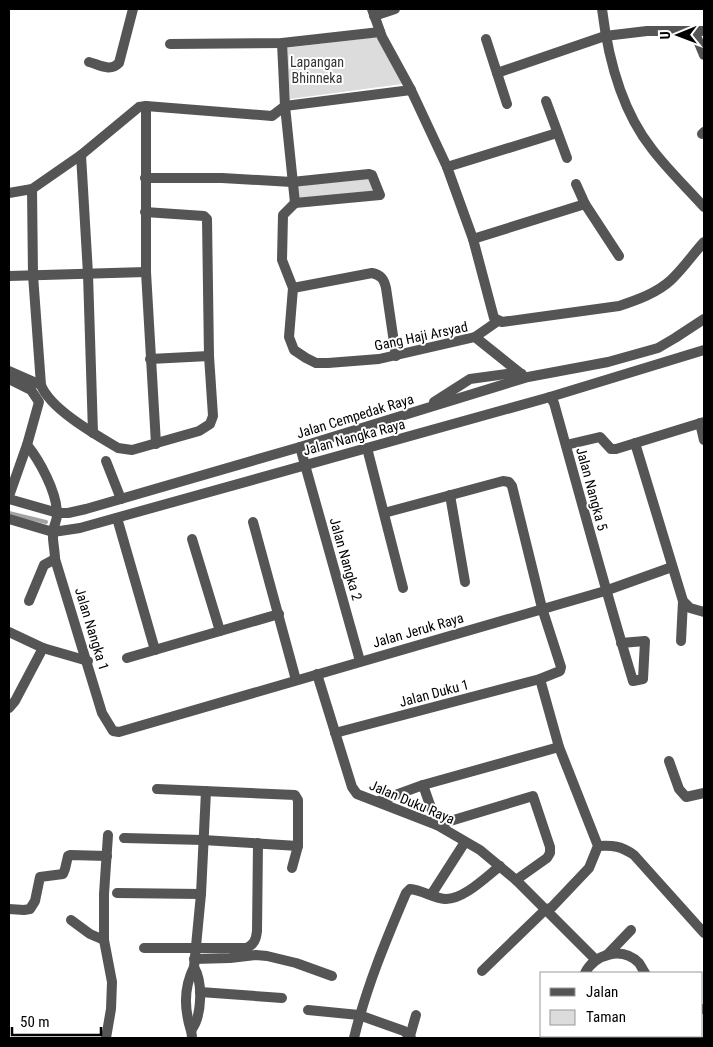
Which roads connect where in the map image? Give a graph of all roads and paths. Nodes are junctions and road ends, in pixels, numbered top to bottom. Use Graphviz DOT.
graph roads {
  1 [pos="133,9"];
  2 [pos="395,9"];
  3 [pos="602,9"];
  4 [pos="373,12"];
  5 [pos="699,31"];
  6 [pos="380,32"];
  7 [pos="605,36"];
  8 [pos="486,39"];
  9 [pos="282,42"];
  10 [pos="170,44"];
  11 [pos="704,55"];
  12 [pos="89,62"];
  13 [pos="497,73"];
  14 [pos="410,90"];
  15 [pos="546,101"];
  16 [pos="507,104"];
  17 [pos="146,106"];
  18 [pos="285,106"];
  19 [pos="557,133"];
  20 [pos="81,155"];
  21 [pos="566,158"];
  22 [pos="447,167"];
  23 [pos="145,178"];
  24 [pos="292,182"];
  25 [pos="576,184"];
  26 [pos="32,189"];
  27 [pos="9,193"];
  28 [pos="295,203"];
  29 [pos="584,204"];
  30 [pos="704,207"];
  31 [pos="145,212"];
  32 [pos="472,238"];
  33 [pos="704,242"];
  34 [pos="619,256"];
  35 [pos="146,272"];
  36 [pos="88,274"];
  37 [pos="33,275"];
  38 [pos="9,276"];
  39 [pos="293,288"];
  40 [pos="704,319"];
  41 [pos="498,321"];
  42 [pos="475,337"];
  43 [pos="704,350"];
  44 [pos="209,356"];
  45 [pos="396,356"];
  46 [pos="150,359"];
  47 [pos="608,362"];
  48 [pos="9,372"];
  49 [pos="524,375"];
  50 [pos="614,378"];
  51 [pos="9,379"];
  52 [pos="41,384"];
  53 [pos="550,397"];
  54 [pos="423,410"];
  55 [pos="702,423"];
  56 [pos="93,433"];
  57 [pos="704,440"];
  58 [pos="635,443"];
  59 [pos="156,444"];
  60 [pos="27,445"];
  61 [pos="566,445"];
  62 [pos="300,447"];
  63 [pos="367,448"];
  64 [pos="106,461"];
  65 [pos="306,465"];
  66 [pos="450,495"];
  67 [pos="9,498"];
  68 [pos="122,499"];
  69 [pos="58,513"];
  70 [pos="384,513"];
  71 [pos="116,518"];
  72 [pos="9,519"];
  73 [pos="253,522"];
  74 [pos="53,532"];
  75 [pos="192,538"];
  76 [pos="56,559"];
  77 [pos="672,567"];
  78 [pos="465,582"];
  79 [pos="403,588"];
  80 [pos="605,591"];
  81 [pos="29,601"];
  82 [pos="683,601"];
  83 [pos="542,608"];
  84 [pos="704,612"];
  85 [pos="278,614"];
  86 [pos="220,631"];
  87 [pos="9,632"];
  88 [pos="681,641"];
  89 [pos="621,642"];
  90 [pos="43,648"];
  91 [pos="155,650"];
  92 [pos="127,658"];
  93 [pos="88,661"];
  94 [pos="360,661"];
  95 [pos="317,674"];
  96 [pos="540,679"];
  97 [pos="296,680"];
  98 [pos="9,708"];
  99 [pos="113,731"];
  100 [pos="335,733"];
  101 [pos="559,746"];
  102 [pos="669,761"];
  103 [pos="423,785"];
  104 [pos="157,789"];
  105 [pos="206,791"];
  106 [pos="704,793"];
  107 [pos="379,801"];
  108 [pos="437,824"];
  109 [pos="108,835"];
  110 [pos="124,838"];
  111 [pos="204,840"];
  112 [pos="465,842"];
  113 [pos="258,843"];
  114 [pos="298,846"];
  115 [pos="598,846"];
  116 [pos="107,856"];
  117 [pos="500,866"];
  118 [pos="292,868"];
  119 [pos="516,880"];
  120 [pos="117,893"];
  121 [pos="200,894"];
  122 [pos="431,895"];
  123 [pos="549,908"];
  124 [pos="9,909"];
  125 [pos="71,920"];
  126 [pos="631,930"];
  127 [pos="704,933"];
  128 [pos="104,940"];
  129 [pos="195,947"];
  130 [pos="144,948"];
  131 [pos="608,954"];
  132 [pos="596,960"];
  133 [pos="194,963"];
  134 [pos="482,971"];
  135 [pos="586,972"];
  136 [pos="644,972"];
  137 [pos="332,976"];
  138 [pos="200,992"];
  139 [pos="282,998"];
  140 [pos="308,1010"];
  141 [pos="359,1015"];
  142 [pos="416,1015"];
  143 [pos="192,1034"];
  144 [pos="410,1037"];
  145 [pos="106,1038"];
  146 [pos="354,1038"];
  1 -- 12 [label="street"];
  2 -- 4 [label="street"];
  3 -- 7 [label="street"];
  4 -- 6 [label="street"];
  5 -- 7 [label="street"];
  5 -- 11 [label="street"];
  6 -- 9 [label="street"];
  6 -- 14 [label="street"];
  7 -- 13 [label="street"];
  7 -- 30 [label="street"];
  8 -- 13 [label="street"];
  9 -- 10 [label="street"];
  9 -- 18 [label="street"];
  13 -- 16 [label="street"];
  14 -- 18 [label="street"];
  14 -- 22 [label="street"];
  15 -- 19 [label="street"];
  17 -- 18 [label="street"];
  17 -- 20 [label="street"];
  17 -- 23 [label="street"];
  18 -- 24 [label="street"];
  19 -- 21 [label="street"];
  19 -- 22 [label="street"];
  20 -- 26 [label="street"];
  20 -- 36 [label="street"];
  22 -- 32 [label="street"];
  23 -- 24 [label="street"];
  23 -- 31 [label="street"];
  24 -- 28 [label="street"];
  24 -- 28 [label="street"];
  25 -- 29 [label="street"];
  26 -- 27 [label="street"];
  26 -- 37 [label="street"];
  28 -- 39 [label="street, Gang Haji Arsyad"];
  29 -- 32 [label="street"];
  29 -- 34 [label="street"];
  31 -- 35 [label="street"];
  31 -- 44 [label="street"];
  32 -- 41 [label="street"];
  33 -- 41 [label="street"];
  35 -- 36 [label="street"];
  35 -- 46 [label="street"];
  36 -- 37 [label="street"];
  36 -- 56 [label="street"];
  37 -- 38 [label="street"];
  37 -- 52 [label="street"];
  39 -- 45 [label="street, Gang Haji Arsyad"];
  39 -- 45 [label="street"];
  40 -- 47 [label="street, Jalan Cempedak Raya"];
  41 -- 42 [label="street"];
  42 -- 45 [label="street, Gang Haji Arsyad"];
  42 -- 49 [label="street, Gang Haji Arsyad"];
  43 -- 50 [label="street, Jalan Nangka Raya"];
  44 -- 46 [label="street"];
  44 -- 59 [label="street"];
  46 -- 59 [label="street"];
  47 -- 49 [label="street, Jalan Cempedak Raya"];
  47 -- 50 [label="street"];
  48 -- 52 [label="street"];
  49 -- 54 [label="street, Jalan Cempedak Raya"];
  49 -- 54 [label="street"];
  50 -- 53 [label="street, Jalan Nangka Raya"];
  51 -- 60 [label="street"];
  52 -- 56 [label="street"];
  53 -- 61 [label="street, Jalan Nangka 5"];
  53 -- 63 [label="street, Jalan Nangka Raya"];
  54 -- 62 [label="street, Jalan Cempedak Raya"];
  55 -- 57 [label="street"];
  55 -- 58 [label="street"];
  56 -- 59 [label="street"];
  58 -- 61 [label="street"];
  58 -- 77 [label="street"];
  60 -- 67 [label="street"];
  60 -- 69 [label="street"];
  61 -- 80 [label="street, Jalan Nangka 5"];
  62 -- 65 [label="street, Jalan Nangka 2"];
  62 -- 68 [label="street, Jalan Cempedak Raya"];
  63 -- 65 [label="street, Jalan Nangka Raya"];
  63 -- 70 [label="street"];
  64 -- 68 [label="street"];
  65 -- 71 [label="street, Jalan Nangka Raya"];
  65 -- 94 [label="street, Jalan Nangka 2"];
  66 -- 70 [label="street"];
  66 -- 78 [label="street"];
  66 -- 83 [label="street"];
  67 -- 69 [label="street, Jalan Cempedak Raya"];
  68 -- 69 [label="street, Jalan Cempedak Raya"];
  69 -- 74 [label="street"];
  70 -- 79 [label="street"];
  71 -- 74 [label="street, Jalan Nangka Raya"];
  71 -- 91 [label="street"];
  72 -- 74 [label="street, Jalan Nangka Raya"];
  73 -- 85 [label="street"];
  74 -- 76 [label="street, Jalan Nangka 1"];
  75 -- 86 [label="street"];
  76 -- 81 [label="street"];
  76 -- 93 [label="street, Jalan Nangka 1"];
  77 -- 80 [label="street, Jalan Jeruk Raya"];
  77 -- 82 [label="street"];
  80 -- 83 [label="street, Jalan Jeruk Raya"];
  80 -- 89 [label="street, Jalan Nangka 5"];
  82 -- 84 [label="street"];
  82 -- 88 [label="street"];
  83 -- 94 [label="street, Jalan Jeruk Raya"];
  83 -- 96 [label="street, Jalan Duku 1"];
  85 -- 86 [label="street"];
  85 -- 97 [label="street"];
  86 -- 91 [label="street"];
  87 -- 90 [label="street"];
  90 -- 93 [label="street"];
  90 -- 98 [label="street"];
  91 -- 92 [label="street"];
  93 -- 99 [label="street, Jalan Nangka 1"];
  94 -- 95 [label="street, Jalan Jeruk Raya"];
  95 -- 97 [label="street, Jalan Jeruk Raya"];
  95 -- 100 [label="street, Jalan Duku Raya"];
  96 -- 100 [label="street, Jalan Duku 1"];
  96 -- 101 [label="street"];
  97 -- 99 [label="street, Jalan Jeruk Raya"];
  100 -- 107 [label="street, Jalan Duku Raya"];
  101 -- 103 [label="street"];
  101 -- 115 [label="street"];
  102 -- 106 [label="street"];
  103 -- 107 [label="street"];
  103 -- 108 [label="street"];
  104 -- 105 [label="street"];
  105 -- 111 [label="street"];
  105 -- 114 [label="street"];
  107 -- 108 [label="street, Jalan Duku Raya"];
  108 -- 112 [label="street, Jalan Duku Raya"];
  108 -- 119 [label="street"];
  109 -- 116 [label="street"];
  110 -- 111 [label="street"];
  111 -- 113 [label="street"];
  111 -- 121 [label="street"];
  112 -- 117 [label="street, Jalan Duku Raya"];
  112 -- 122 [label="street"];
  113 -- 114 [label="street"];
  113 -- 129 [label="street"];
  114 -- 118 [label="street"];
  115 -- 123 [label="street"];
  115 -- 127 [label="street"];
  116 -- 124 [label="street"];
  116 -- 128 [label="street"];
  117 -- 119 [label="street, Jalan Duku Raya"];
  117 -- 122 [label="street"];
  119 -- 123 [label="street, Jalan Duku Raya"];
  120 -- 121 [label="street"];
  121 -- 129 [label="street"];
  122 -- 141 [label="street"];
  123 -- 132 [label="street, Jalan Duku Raya"];
  123 -- 134 [label="street"];
  125 -- 128 [label="street"];
  126 -- 131 [label="street"];
  128 -- 145 [label="street"];
  129 -- 130 [label="street"];
  129 -- 133 [label="street"];
  131 -- 132 [label="street"];
  131 -- 136 [label="street"];
  132 -- 135 [label="street"];
  133 -- 137 [label="street"];
  133 -- 138 [label="street"];
  133 -- 143 [label="street"];
  138 -- 139 [label="street"];
  138 -- 143 [label="street"];
  140 -- 141 [label="street"];
  141 -- 144 [label="street"];
  141 -- 146 [label="street"];
  142 -- 144 [label="street"];
}
